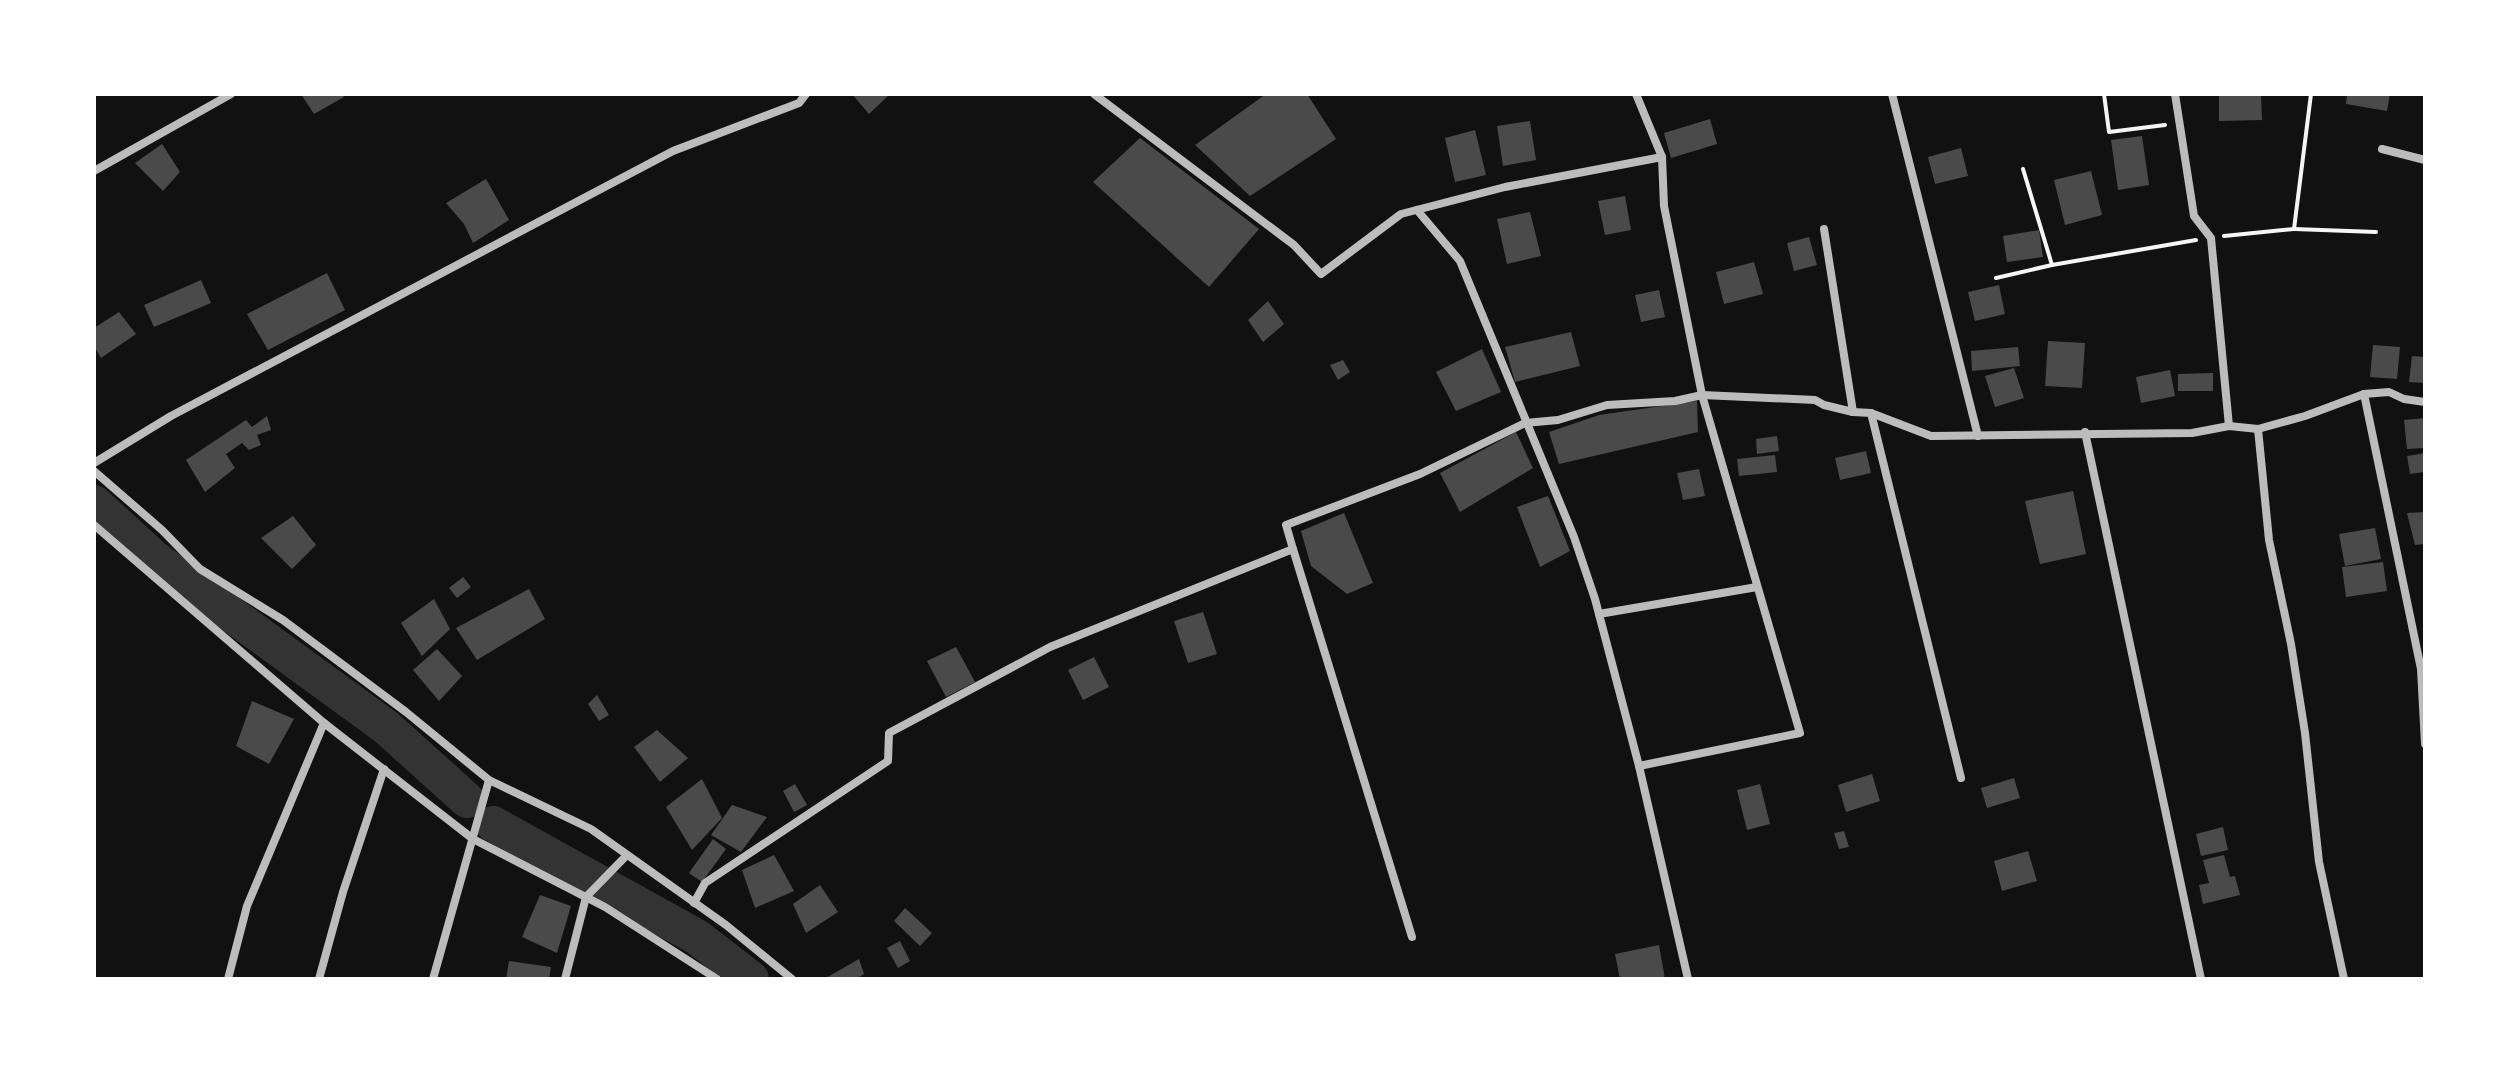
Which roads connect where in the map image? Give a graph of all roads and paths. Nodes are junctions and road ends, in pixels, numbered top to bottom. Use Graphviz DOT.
graph roads {
  1 [pos="231,94"];
  2 [pos="806,94"];
  3 [pos="1094,94"];
  4 [pos="1636,94"];
  5 [pos="1892,94"];
  6 [pos="2104,94"];
  7 [pos="2175,94"];
  8 [pos="2311,94"];
  9 [pos="2179,123"];
  10 [pos="2382,149"];
  11 [pos="1662,157"];
  12 [pos="2425,160"];
  13 [pos="2023,169"];
  14 [pos="94,171"];
  15 [pos="1417,210"];
  16 [pos="1824,229"];
  17 [pos="2294,229"];
  18 [pos="2376,232"];
  19 [pos="2211,238"];
  20 [pos="2052,265"];
  21 [pos="1996,278"];
  22 [pos="2364,394"];
  23 [pos="1702,395"];
  24 [pos="2425,402"];
  25 [pos="1853,412"];
  26 [pos="1871,413"];
  27 [pos="1525,423"];
  28 [pos="2229,426"];
  29 [pos="2258,429"];
  30 [pos="2085,432"];
  31 [pos="1978,436"];
  32 [pos="94,463"];
  33 [pos="94,471"];
  34 [pos="94,525"];
  35 [pos="1293,549"];
  36 [pos="1757,587"];
  37 [pos="1599,614"];
  38 [pos="324,723"];
  39 [pos="2425,744"];
  40 [pos="1639,766"];
  41 [pos="384,769"];
  42 [pos="1961,778"];
  43 [pos="489,780"];
  44 [pos="473,839"];
  45 [pos="627,855"];
  46 [pos="586,897"];
  47 [pos="694,903"];
  48 [pos="1412,937"];
  49 [pos="228,979"];
  50 [pos="319,979"];
  51 [pos="433,979"];
  52 [pos="565,979"];
  53 [pos="717,979"];
  54 [pos="792,979"];
  55 [pos="1688,979"];
  56 [pos="2201,979"];
  57 [pos="2344,979"];
  1 -- 14 [label="street"];
  2 -- 32 [label="street"];
  3 -- 15 [label="street"];
  4 -- 11 [label="street"];
  5 -- 31 [label="street"];
  6 -- 9 [label="path"];
  7 -- 9 [label="street"];
  8 -- 17 [label="path"];
  9 -- 19 [label="street"];
  10 -- 12 [label="street"];
  11 -- 15 [label="street"];
  11 -- 23 [label="street"];
  13 -- 20 [label="path"];
  15 -- 27 [label="street"];
  16 -- 25 [label="street"];
  17 -- 18 [label="path"];
  17 -- 19 [label="path"];
  19 -- 20 [label="path"];
  19 -- 28 [label="street"];
  20 -- 21 [label="path"];
  22 -- 24 [label="street"];
  22 -- 29 [label="street"];
  22 -- 39 [label="street"];
  23 -- 25 [label="street"];
  23 -- 27 [label="street"];
  23 -- 36 [label="street"];
  25 -- 26 [label="street"];
  26 -- 31 [label="street"];
  26 -- 42 [label="street"];
  27 -- 35 [label="street"];
  27 -- 37 [label="street"];
  28 -- 29 [label="street"];
  28 -- 30 [label="street"];
  29 -- 57 [label="street"];
  30 -- 31 [label="street"];
  30 -- 56 [label="street"];
  33 -- 43 [label="street"];
  34 -- 38 [label="street"];
  35 -- 47 [label="street"];
  35 -- 48 [label="street"];
  36 -- 37 [label="street"];
  36 -- 40 [label="street"];
  37 -- 40 [label="street"];
  38 -- 41 [label="street"];
  38 -- 49 [label="street"];
  40 -- 55 [label="street"];
  41 -- 44 [label="street"];
  41 -- 50 [label="street"];
  43 -- 44 [label="street"];
  43 -- 45 [label="street"];
  44 -- 46 [label="street"];
  44 -- 51 [label="street"];
  45 -- 46 [label="street"];
  45 -- 47 [label="street"];
  46 -- 52 [label="street"];
  46 -- 53 [label="street"];
  47 -- 54 [label="street"];
}
